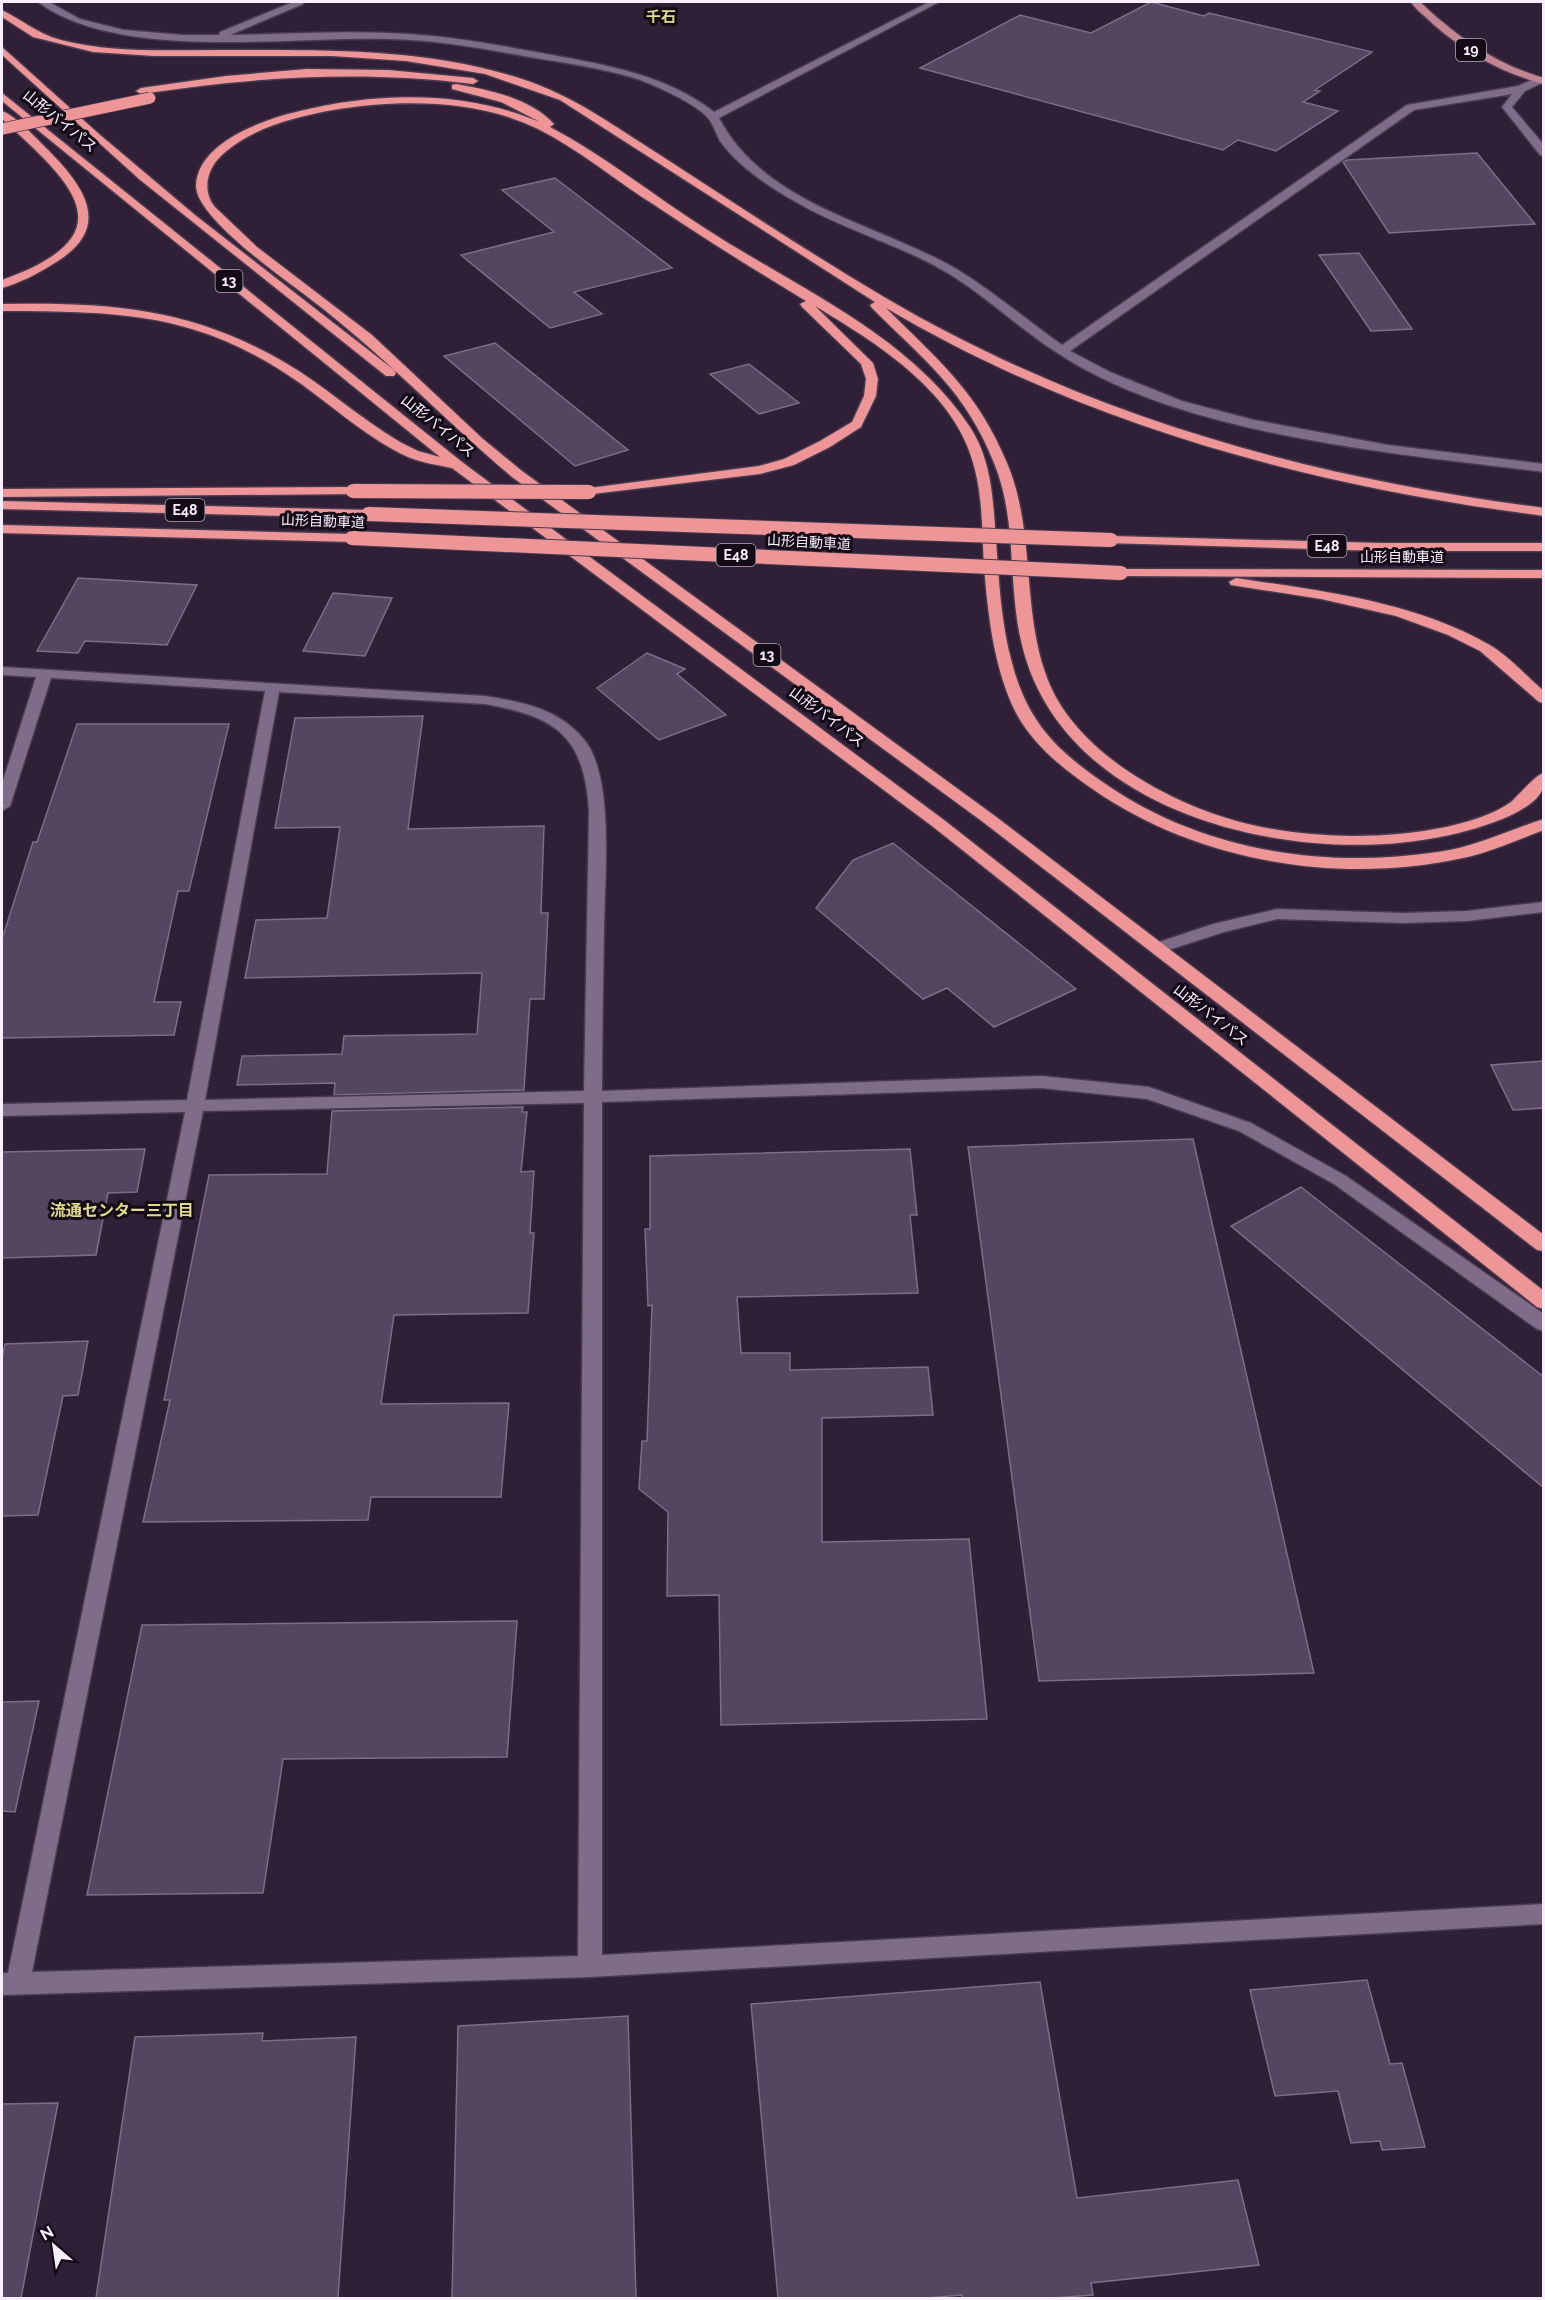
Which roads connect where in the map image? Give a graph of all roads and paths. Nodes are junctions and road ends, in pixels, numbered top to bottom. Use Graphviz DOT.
graph roads {
  1 [pos="43,2"];
  2 [pos="300,2"];
  3 [pos="935,2"];
  4 [pos="1415,2"];
  5 [pos="2,13"];
  6 [pos="216,37"];
  7 [pos="2,50"];
  8 [pos="1542,80"];
  9 [pos="1521,89"];
  10 [pos="146,94"];
  11 [pos="2,96"];
  12 [pos="2,114"];
  13 [pos="713,117"];
  14 [pos="2,121"];
  15 [pos="2,129"];
  16 [pos="624,136"];
  17 [pos="1544,153"];
  18 [pos="590,157"];
  19 [pos="777,278"];
  20 [pos="2,284"];
  21 [pos="860,289"];
  22 [pos="2,308"];
  23 [pos="1062,351"];
  24 [pos="478,441"];
  25 [pos="457,465"];
  26 [pos="1544,468"];
  27 [pos="2,493"];
  28 [pos="2,505"];
  29 [pos="1544,512"];
  30 [pos="2,529"];
  31 [pos="1544,548"];
  32 [pos="1181,574"];
  33 [pos="1544,574"];
  34 [pos="2,671"];
  35 [pos="45,673"];
  36 [pos="273,686"];
  37 [pos="1544,699"];
  38 [pos="1544,777"];
  39 [pos="2,806"];
  40 [pos="1544,824"];
  41 [pos="1544,907"];
  42 [pos="1159,948"];
  43 [pos="593,1097"];
  44 [pos="195,1105"];
  45 [pos="2,1110"];
  46 [pos="1544,1245"];
  47 [pos="1544,1302"];
  48 [pos="1544,1324"];
  49 [pos="1544,1914"];
  50 [pos="590,1966"];
  51 [pos="10,1984"];
  1 -- 6 [label="street"];
  2 -- 6 [label="street"];
  3 -- 13 [label="street"];
  4 -- 8 [label="main road, 19"];
  5 -- 16 [label="highway"];
  6 -- 13 [label="street"];
  7 -- 24 [label="highway, 山形バイパス / 13"];
  8 -- 9 [label="street"];
  9 -- 17 [label="street"];
  9 -- 23 [label="street"];
  10 -- 14 [label="highway"];
  10 -- 15 [label="highway, bridge"];
  10 -- 16 [label="highway"];
  10 -- 18 [label="highway"];
  11 -- 25 [label="highway, 山形バイパス / 13"];
  12 -- 20 [label="highway"];
  13 -- 23 [label="street"];
  16 -- 21 [label="highway"];
  18 -- 19 [label="highway"];
  18 -- 24 [label="highway"];
  19 -- 27 [label="highway, bridge"];
  19 -- 40 [label="highway"];
  21 -- 29 [label="highway"];
  21 -- 38 [label="highway"];
  22 -- 25 [label="highway"];
  23 -- 26 [label="street"];
  24 -- 42 [label="highway, 山形バイパス / 13"];
  25 -- 47 [label="highway, 山形バイパス / 13"];
  28 -- 31 [label="highway, 山形自動車道 / E48, bridge"];
  30 -- 32 [label="highway, 山形自動車道 / E48, bridge"];
  32 -- 33 [label="highway, 山形自動車道 / E48"];
  32 -- 37 [label="highway"];
  34 -- 35 [label="street"];
  35 -- 36 [label="street"];
  35 -- 39 [label="street"];
  36 -- 43 [label="street"];
  36 -- 44 [label="street"];
  41 -- 42 [label="street"];
  42 -- 46 [label="highway, 山形バイパス / 13"];
  43 -- 44 [label="street"];
  43 -- 48 [label="street"];
  43 -- 50 [label="street"];
  44 -- 45 [label="street"];
  44 -- 51 [label="street"];
  49 -- 50 [label="street"];
  50 -- 51 [label="street"];
}
